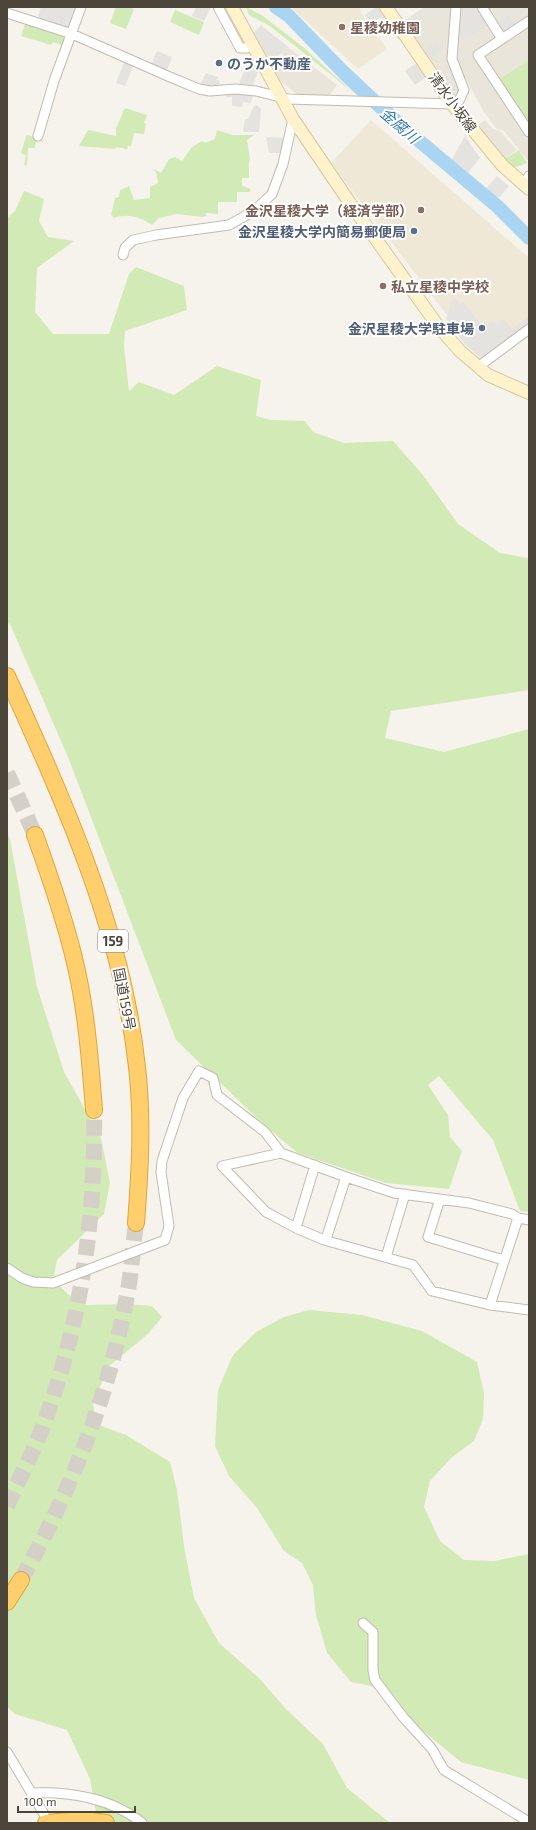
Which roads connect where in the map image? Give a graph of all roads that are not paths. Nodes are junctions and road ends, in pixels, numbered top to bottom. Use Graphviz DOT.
graph roads {
  1 [pos="81,7"];
  2 [pos="218,7"];
  3 [pos="386,7"];
  4 [pos="456,7"];
  5 [pos="482,7"];
  6 [pos="234,11"];
  7 [pos="7,13"];
  8 [pos="529,21"];
  9 [pos="72,34"];
  10 [pos="502,39"];
  11 [pos="252,45"];
  12 [pos="281,98"];
  13 [pos="452,104"];
  14 [pos="293,118"];
  15 [pos="529,132"];
  16 [pos="38,136"];
  17 [pos="527,183"];
  18 [pos="123,255"];
  19 [pos="529,329"];
  20 [pos="478,367"];
  21 [pos="529,393"];
  22 [pos="7,676"];
  23 [pos="36,835"];
  24 [pos="94,1110"];
  25 [pos="281,1153"];
  26 [pos="315,1165"];
  27 [pos="346,1177"];
  28 [pos="405,1194"];
  29 [pos="440,1199"];
  30 [pos="518,1218"];
  31 [pos="529,1220"];
  32 [pos="136,1224"];
  33 [pos="296,1228"];
  34 [pos="324,1240"];
  35 [pos="386,1257"];
  36 [pos="505,1258"];
  37 [pos="7,1268"];
  38 [pos="490,1306"];
  39 [pos="529,1310"];
  40 [pos="21,1580"];
  41 [pos="7,1602"];
  42 [pos="363,1623"];
  43 [pos="7,1752"];
  44 [pos="31,1793"];
  45 [pos="45,1818"];
  46 [pos="66,1822"];
  47 [pos="529,1822"];
  48 [pos="106,1823"];
  49 [pos="142,1823"];
  1 -- 9 [label="street"];
  2 -- 11 [label="street"];
  3 -- 13 [label="street, 清水小坂線"];
  4 -- 13 [label="street"];
  5 -- 10 [label="street"];
  6 -- 11 [label="street"];
  7 -- 9 [label="street"];
  8 -- 10 [label="street"];
  9 -- 12 [label="street"];
  9 -- 16 [label="street"];
  10 -- 15 [label="street"];
  11 -- 12 [label="street"];
  12 -- 13 [label="street"];
  12 -- 14 [label="street"];
  13 -- 17 [label="street, 清水小坂線"];
  14 -- 18 [label="street"];
  14 -- 20 [label="street"];
  19 -- 20 [label="street"];
  20 -- 21 [label="street"];
  22 -- 32 [label="highway, 国道159号 / 159"];
  23 -- 24 [label="highway"];
  25 -- 26 [label="street"];
  25 -- 33 [label="street"];
  25 -- 37 [label="street"];
  26 -- 27 [label="street"];
  26 -- 33 [label="street"];
  27 -- 28 [label="street"];
  27 -- 34 [label="street"];
  28 -- 29 [label="street"];
  28 -- 35 [label="street"];
  29 -- 30 [label="street"];
  29 -- 36 [label="street"];
  30 -- 31 [label="street"];
  30 -- 36 [label="street"];
  33 -- 34 [label="street"];
  34 -- 35 [label="street"];
  35 -- 38 [label="street"];
  36 -- 38 [label="street"];
  38 -- 39 [label="street"];
  40 -- 41 [label="highway"];
  42 -- 47 [label="street"];
  43 -- 44 [label="street"];
  44 -- 45 [label="street"];
  44 -- 49 [label="street"];
  45 -- 46 [label="highway"];
  46 -- 48 [label="highway"];
}
